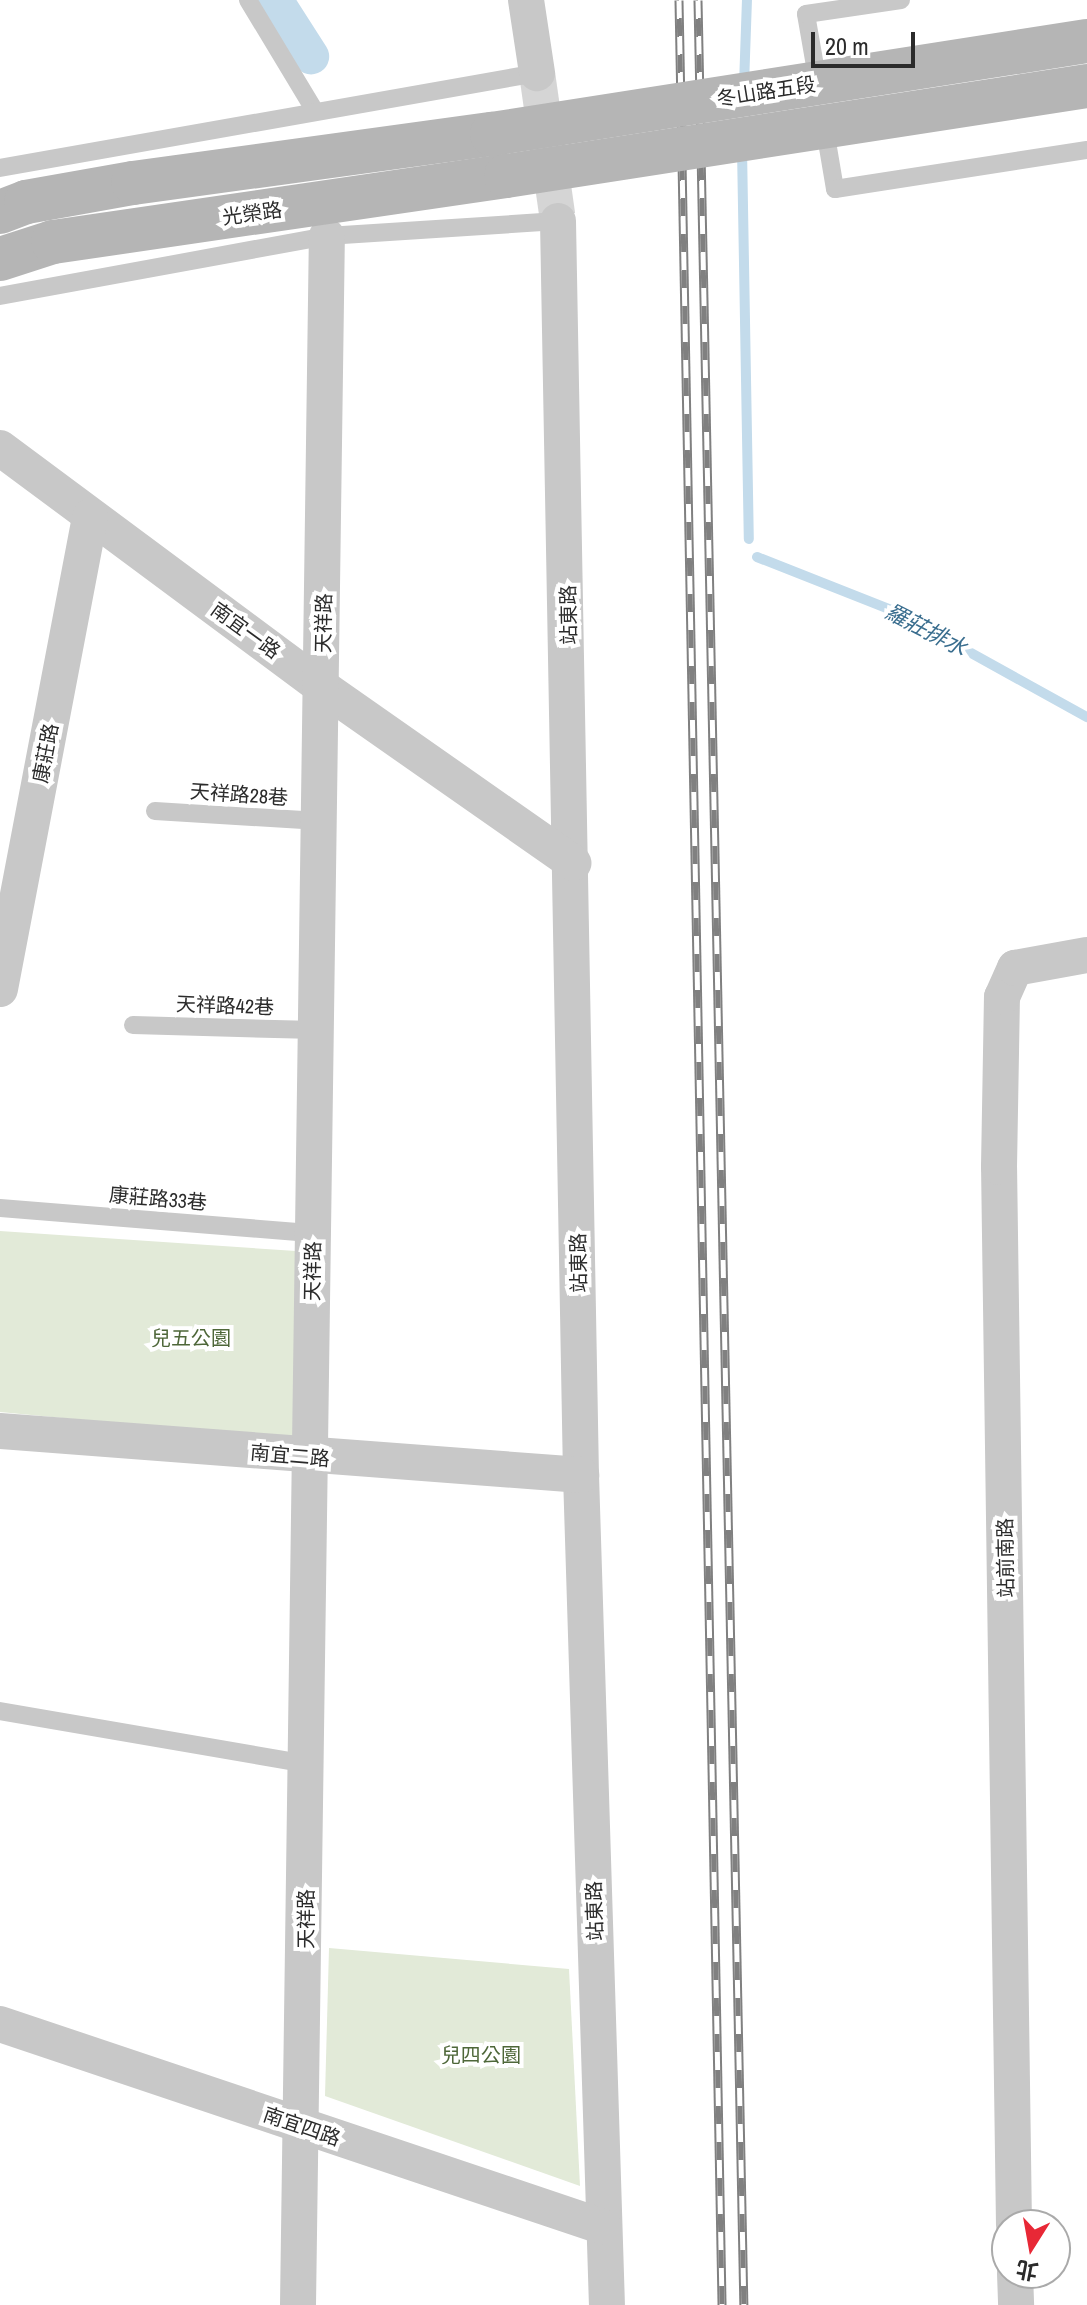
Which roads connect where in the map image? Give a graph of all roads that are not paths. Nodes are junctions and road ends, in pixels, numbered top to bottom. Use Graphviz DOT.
graph roads {
  1 [pos="248,0"];
  2 [pos="526,0"];
  3 [pos="901,0"];
  4 [pos="1087,41"];
  5 [pos="537,73"];
  6 [pos="1087,86"];
  7 [pos="315,111"];
  8 [pos="1087,150"];
  9 [pos="0,168"];
  10 [pos="0,212"];
  11 [pos="558,221"];
  12 [pos="327,236"];
  13 [pos="0,259"];
  14 [pos="0,296"];
  15 [pos="0,448"];
  16 [pos="90,516"];
  17 [pos="322,687"];
  18 [pos="155,811"];
  19 [pos="320,821"];
  20 [pos="573,863"];
  21 [pos="1087,955"];
  22 [pos="0,989"];
  23 [pos="133,1025"];
  24 [pos="316,1030"];
  25 [pos="0,1208"];
  26 [pos="313,1233"];
  27 [pos="0,1431"];
  28 [pos="309,1457"];
  29 [pos="581,1475"];
  30 [pos="0,1711"];
  31 [pos="306,1764"];
  32 [pos="0,2024"];
  33 [pos="303,2127"];
  34 [pos="1014,2209"];
  35 [pos="604,2227"];
  36 [pos="298,2305"];
  37 [pos="607,2305"];
  1 -- 7 [label="lane"];
  2 -- 5 [label="street"];
  3 -- 8 [label="lane"];
  4 -- 10 [label="street, 冬山路五段, bridge"];
  5 -- 7 [label="lane"];
  6 -- 13 [label="street, 光榮路, bridge"];
  7 -- 9 [label="lane"];
  11 -- 12 [label="lane"];
  11 -- 20 [label="street, 站東路"];
  12 -- 14 [label="lane"];
  12 -- 17 [label="street, 天祥路"];
  15 -- 16 [label="street, 南宜一路"];
  16 -- 17 [label="street, 南宜一路"];
  16 -- 22 [label="street, 康莊路"];
  17 -- 19 [label="street, 天祥路"];
  17 -- 20 [label="street, 南宜一路"];
  18 -- 19 [label="lane, 天祥路28巷"];
  19 -- 24 [label="street, 天祥路"];
  20 -- 29 [label="street, 站東路"];
  21 -- 34 [label="street, 站前南路"];
  23 -- 24 [label="lane, 天祥路42巷"];
  24 -- 26 [label="street, 天祥路"];
  25 -- 26 [label="lane, 康莊路33巷"];
  26 -- 28 [label="street, 天祥路"];
  27 -- 28 [label="street, 南宜二路"];
  28 -- 29 [label="street, 南宜二路"];
  28 -- 31 [label="street, 天祥路"];
  29 -- 35 [label="street, 站東路"];
  30 -- 31 [label="lane"];
  31 -- 33 [label="street, 天祥路"];
  32 -- 33 [label="street, 南宜四路"];
  33 -- 35 [label="street, 南宜四路"];
  33 -- 36 [label="street, 天祥路"];
  35 -- 37 [label="street, 站東路"];
}
